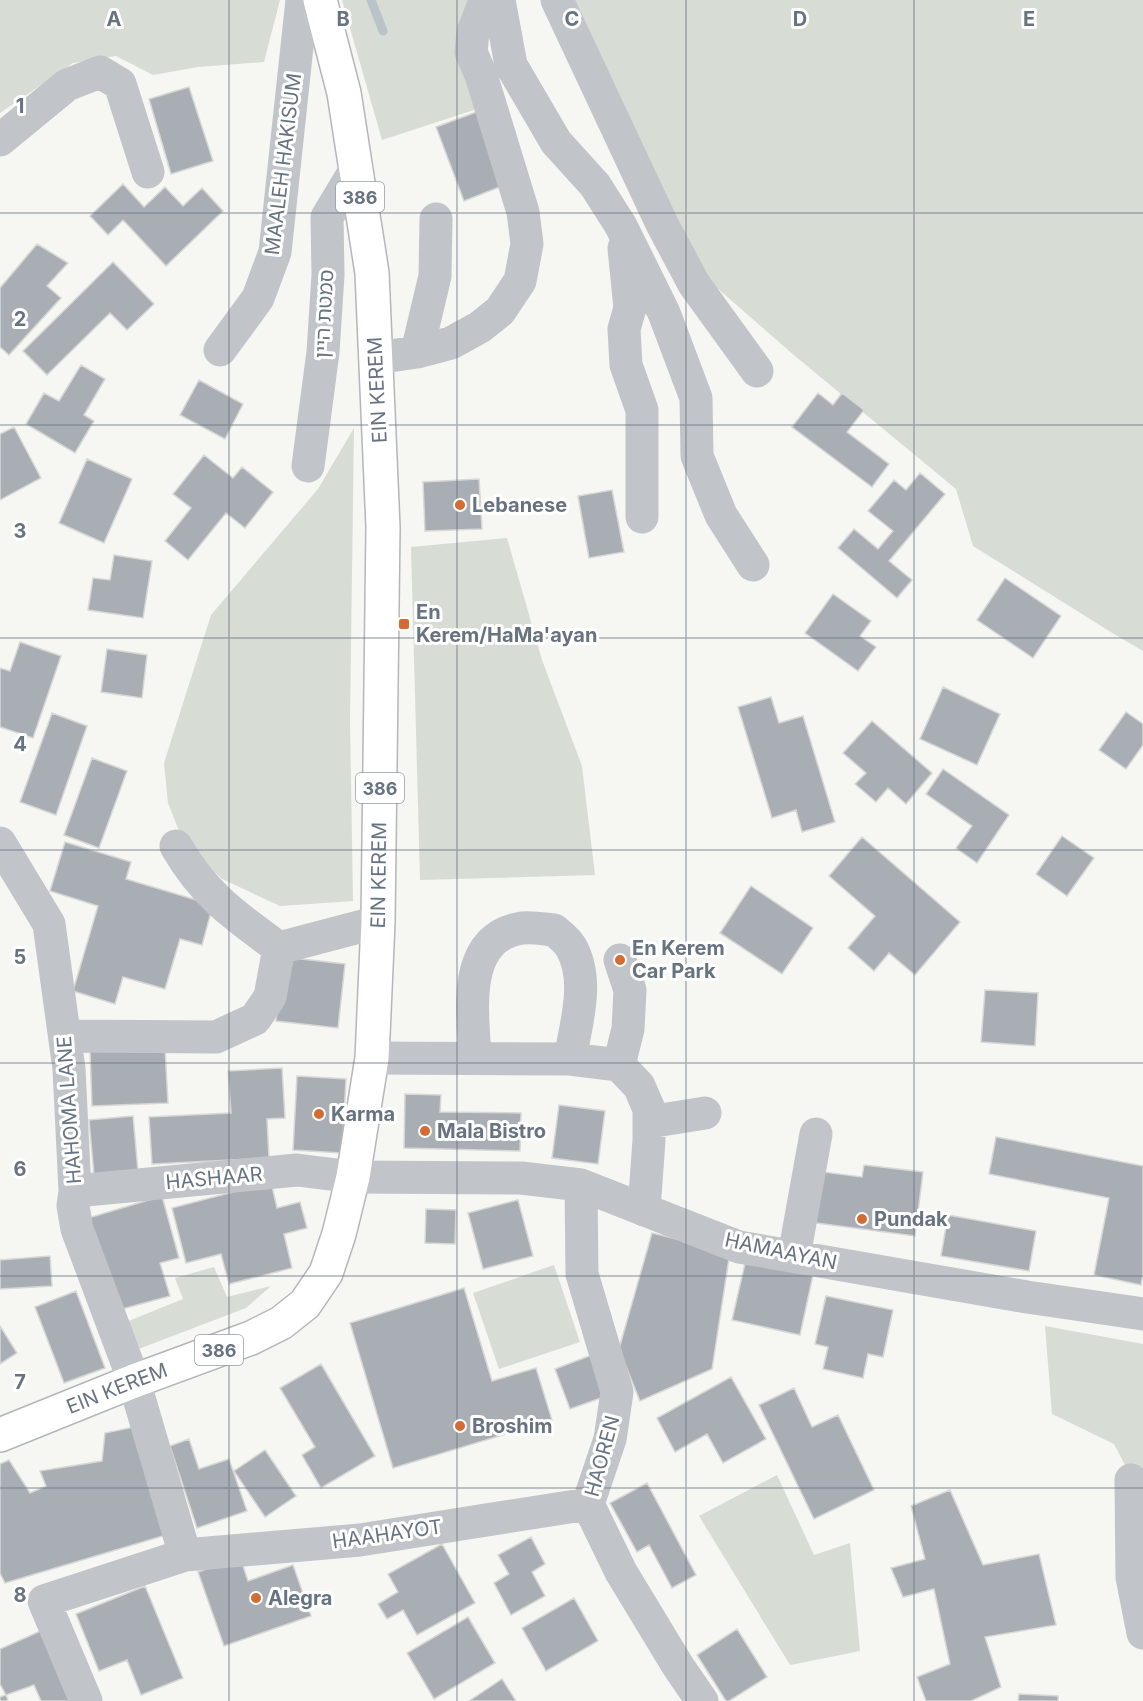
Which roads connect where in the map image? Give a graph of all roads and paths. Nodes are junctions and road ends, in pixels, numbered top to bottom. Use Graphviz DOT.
graph roads {
  1 [pos="302,0"];
  2 [pos="320,0"];
  3 [pos="557,0"];
  4 [pos="500,7"];
  5 [pos="0,140"];
  6 [pos="356,169"];
  7 [pos="148,172"];
  8 [pos="436,219"];
  9 [pos="621,226"];
  10 [pos="220,350"];
  11 [pos="417,352"];
  12 [pos="376,358"];
  13 [pos="758,371"];
  14 [pos="308,466"];
  15 [pos="642,517"];
  16 [pos="753,565"];
  17 [pos="0,843"];
  18 [pos="176,846"];
  19 [pos="378,922"];
  20 [pos="279,948"];
  21 [pos="620,960"];
  22 [pos="65,1036"];
  23 [pos="372,1058"];
  24 [pos="475,1058"];
  25 [pos="570,1059"];
  26 [pos="619,1065"];
  27 [pos="705,1113"];
  28 [pos="649,1122"];
  29 [pos="816,1134"];
  30 [pos="353,1177"];
  31 [pos="582,1185"];
  32 [pos="75,1191"];
  33 [pos="644,1210"];
  34 [pos="794,1256"];
  35 [pos="1143,1314"];
  36 [pos="134,1381"];
  37 [pos="0,1435"];
  38 [pos="1131,1480"];
  39 [pos="588,1504"];
  40 [pos="185,1555"];
  41 [pos="1143,1633"];
  42 [pos="86,1701"];
  43 [pos="702,1701"];
  1 -- 10 [label="street, MAALEH HAKISUM"];
  2 -- 6 [label="main road, EIN KEREM / 386"];
  3 -- 13 [label="street"];
  4 -- 9 [label="street"];
  4 -- 11 [label="street"];
  5 -- 7 [label="street"];
  6 -- 12 [label="main road, EIN KEREM / 386"];
  6 -- 14 [label="street, סמטת היין"];
  8 -- 11 [label="street"];
  9 -- 15 [label="street"];
  9 -- 16 [label="street"];
  11 -- 12 [label="street"];
  12 -- 19 [label="main road, EIN KEREM / 386"];
  17 -- 22 [label="street, HAHOMA LANE"];
  18 -- 20 [label="street"];
  19 -- 20 [label="street"];
  19 -- 23 [label="main road, EIN KEREM / 386"];
  20 -- 22 [label="street"];
  21 -- 26 [label="street"];
  22 -- 32 [label="street, HAHOMA LANE"];
  23 -- 24 [label="street"];
  23 -- 30 [label="main road, EIN KEREM / 386"];
  24 -- 25 [label="street"];
  24 -- 25 [label="street"];
  25 -- 26 [label="street"];
  26 -- 28 [label="street"];
  27 -- 28 [label="street"];
  28 -- 33 [label="street"];
  29 -- 34 [label="street"];
  30 -- 31 [label="street, HAMAAYAN"];
  30 -- 32 [label="street, HASHAAR"];
  30 -- 36 [label="main road, EIN KEREM / 386"];
  31 -- 33 [label="street, HAMAAYAN"];
  31 -- 39 [label="street, HAOREN"];
  32 -- 36 [label="street, HAHOMA LANE"];
  33 -- 34 [label="street, HAMAAYAN"];
  34 -- 35 [label="street, HAMAAYAN"];
  36 -- 37 [label="main road, EIN KEREM / 386"];
  36 -- 40 [label="street"];
  38 -- 41 [label="street"];
  39 -- 40 [label="street, HAAHAYOT"];
  39 -- 43 [label="street, HAOREN"];
  40 -- 42 [label="street, HAAHAYOT"];
}
